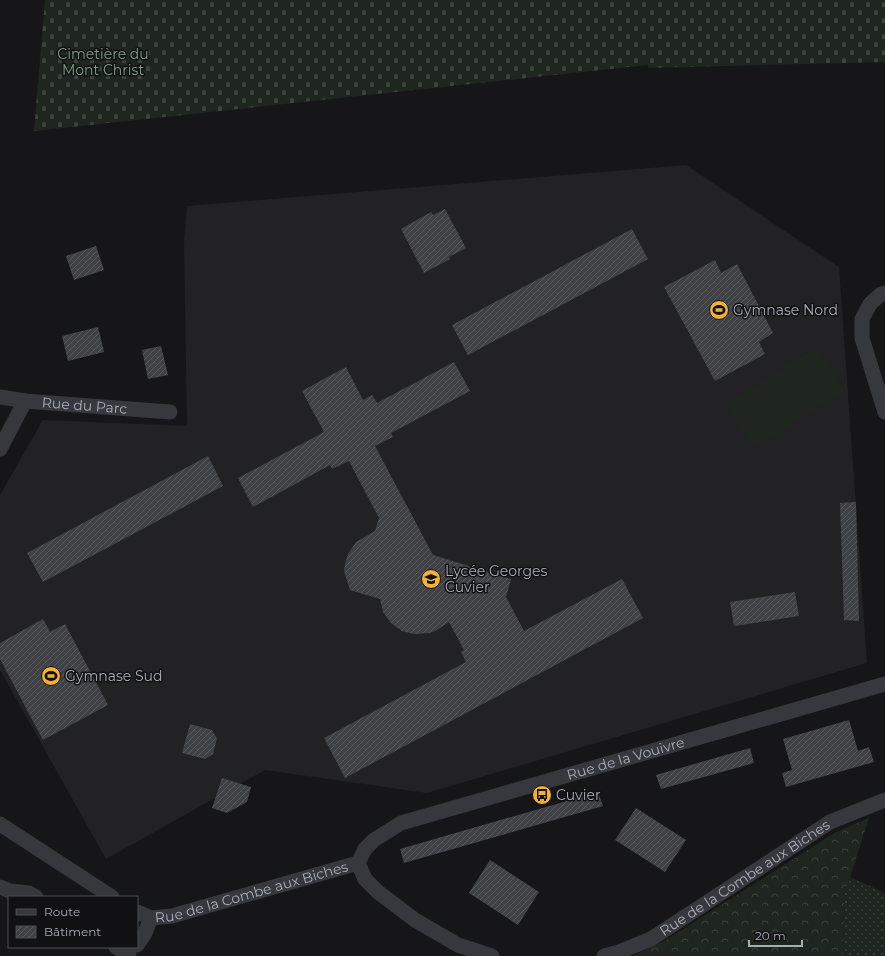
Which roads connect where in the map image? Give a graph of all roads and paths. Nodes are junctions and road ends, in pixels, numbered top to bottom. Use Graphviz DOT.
graph roads {
  1 [pos="885,293"];
  2 [pos="0,397"];
  3 [pos="25,401"];
  4 [pos="170,412"];
  5 [pos="885,412"];
  6 [pos="0,449"];
  7 [pos="885,684"];
  8 [pos="885,800"];
  9 [pos="0,824"];
  10 [pos="358,863"];
  11 [pos="0,886"];
  12 [pos="34,896"];
  13 [pos="110,896"];
  14 [pos="138,912"];
  15 [pos="151,918"];
  16 [pos="138,943"];
  17 [pos="120,948"];
  18 [pos="132,951"];
  19 [pos="492,956"];
  20 [pos="604,956"];
  1 -- 5 [label="street"];
  2 -- 3 [label="street, Rue du Parc"];
  3 -- 4 [label="street, Rue du Parc"];
  3 -- 6 [label="street"];
  7 -- 10 [label="street, Rue de la Vouivre"];
  8 -- 20 [label="street, Rue de la Combe aux Biches"];
  9 -- 13 [label="street"];
  10 -- 15 [label="street, Rue de la Combe aux Biches"];
  10 -- 19 [label="street, Rue de la Combe aux Biches"];
  11 -- 12 [label="street"];
  14 -- 15 [label="street"];
  15 -- 16 [label="street, Rue de la Combe aux Biches"];
  17 -- 18 [label="street"];
}
